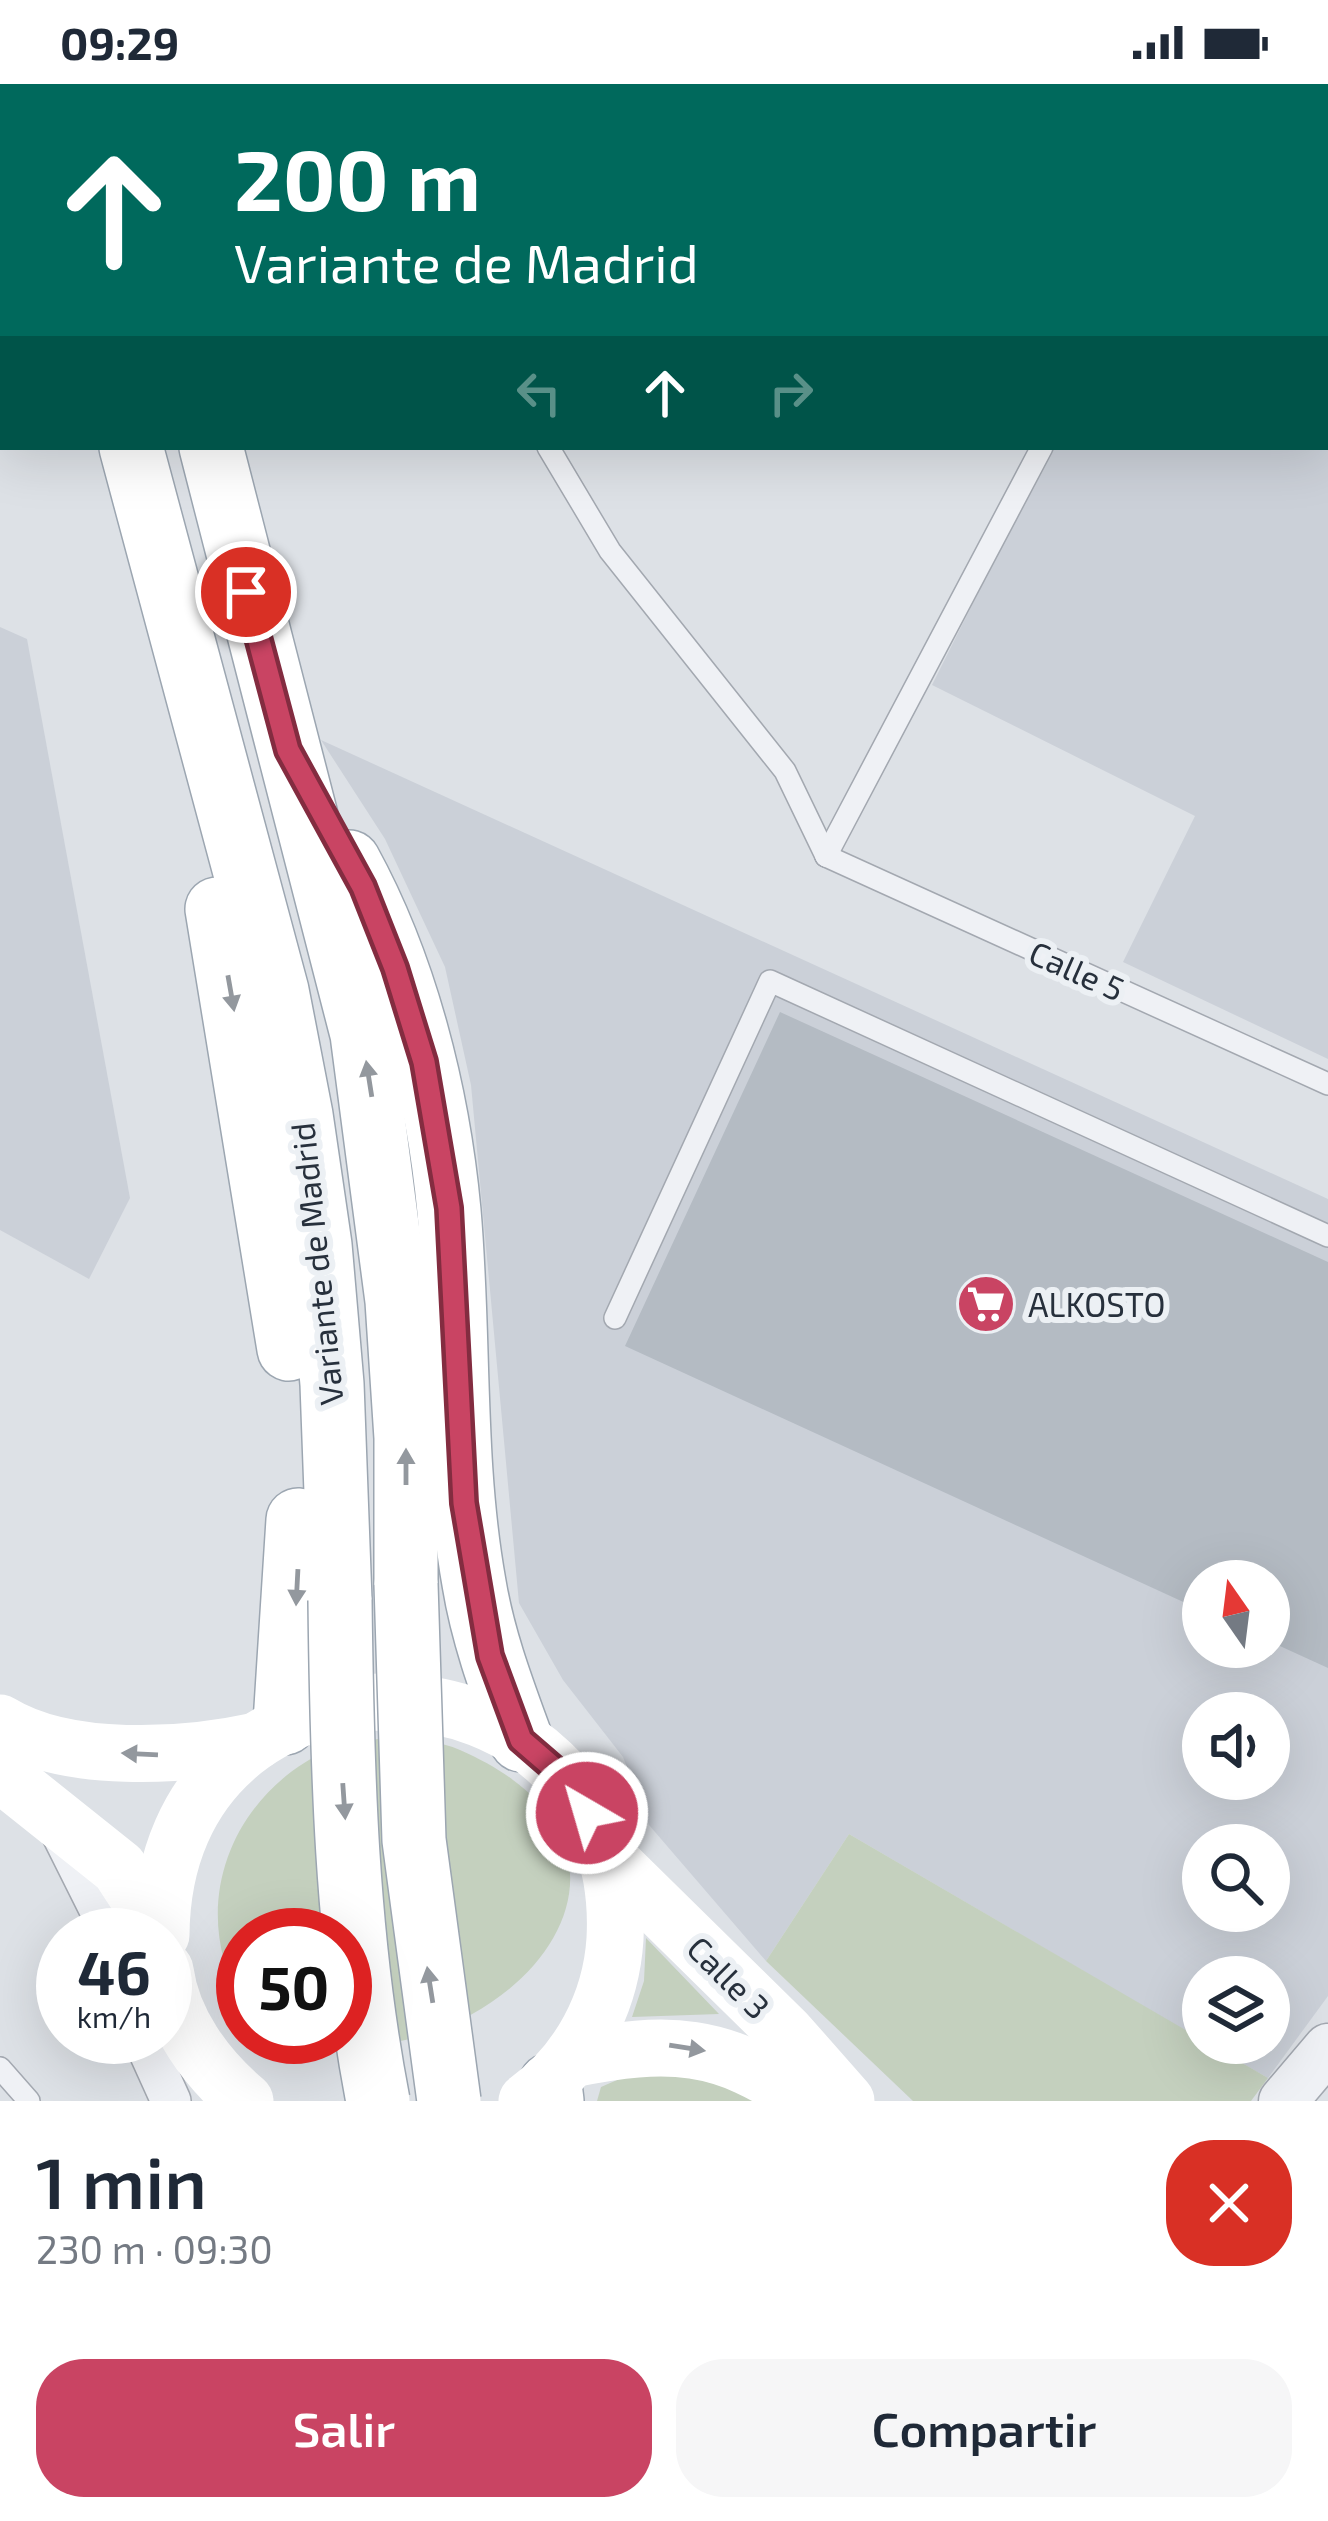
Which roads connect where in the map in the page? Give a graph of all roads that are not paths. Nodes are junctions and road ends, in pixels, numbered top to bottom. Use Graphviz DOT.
graph roads {
  1 [pos="132,450"];
  2 [pos="212,450"];
  3 [pos="550,450"];
  4 [pos="1040,450"];
  5 [pos="195,701"];
  6 [pos="286,743"];
  7 [pos="826,856"];
  8 [pos="1328,1084"];
  9 [pos="1328,1236"];
  10 [pos="615,1318"];
  11 [pos="0,1723"];
  12 [pos="270,1732"];
  13 [pos="521,1740"];
  14 [pos="0,1772"];
  15 [pos="607,1858"];
  16 [pos="135,1908"];
  17 [pos="158,1908"];
  18 [pos="192,2040"];
  19 [pos="1328,2048"];
  20 [pos="154,2064"];
  21 [pos="0,2068"];
  22 [pos="550,2086"];
  23 [pos="1328,2092"];
  24 [pos="29,2101"];
  25 [pos="171,2101"];
  26 [pos="245,2101"];
  27 [pos="378,2101"];
  28 [pos="449,2101"];
  29 [pos="804,2101"];
  30 [pos="846,2101"];
  31 [pos="1283,2101"];
  32 [pos="1321,2101"];
  1 -- 5 [label="main road, Variante de Madrid"];
  2 -- 6 [label="main road"];
  3 -- 7 [label="lane"];
  4 -- 7 [label="lane"];
  5 -- 12 [label="main road, one-way"];
  5 -- 27 [label="main road, Variante de Madrid, one-way, bridge"];
  6 -- 13 [label="main road"];
  28 -- 6 [label="main road, one-way, bridge"];
  7 -- 8 [label="lane, Calle 5"];
  9 -- 10 [label="lane"];
  12 -- 11 [label="main road, one-way"];
  12 -- 13 [label="main road"];
  12 -- 17 [label="main road"];
  13 -- 15 [label="main road"];
  14 -- 16 [label="main road"];
  15 -- 22 [label="main road"];
  15 -- 30 [label="main road, Calle 3"];
  18 -- 26 [label="main road"];
  19 -- 31 [label="street"];
  20 -- 25 [label="street"];
  21 -- 24 [label="lane"];
  22 -- 29 [label="main road, Calle 3, one-way"];
  23 -- 32 [label="street"];
}
